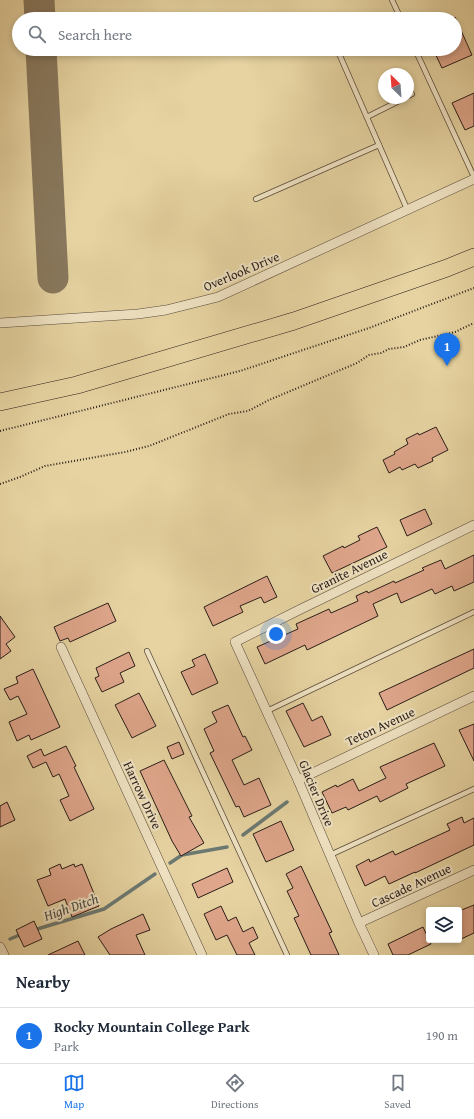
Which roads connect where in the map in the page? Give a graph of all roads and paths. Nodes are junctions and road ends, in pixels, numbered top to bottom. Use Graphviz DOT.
graph roads {
  1 [pos="392,0"];
  2 [pos="398,12"];
  3 [pos="340,56"];
  4 [pos="417,56"];
  5 [pos="394,104"];
  6 [pos="367,118"];
  7 [pos="379,145"];
  8 [pos="474,178"];
  9 [pos="256,200"];
  10 [pos="407,209"];
  11 [pos="474,257"];
  12 [pos="474,288"];
  13 [pos="0,323"];
  14 [pos="474,323"];
  15 [pos="0,402"];
  16 [pos="0,431"];
  17 [pos="0,484"];
  18 [pos="474,525"];
  19 [pos="474,612"];
  20 [pos="235,642"];
  21 [pos="61,647"];
  22 [pos="147,652"];
  23 [pos="474,696"];
  24 [pos="267,711"];
  25 [pos="298,780"];
  26 [pos="474,789"];
  27 [pos="330,855"];
  28 [pos="474,870"];
  29 [pos="359,923"];
  30 [pos="0,947"];
  31 [pos="4,955"];
  32 [pos="202,955"];
  33 [pos="287,955"];
  34 [pos="374,955"];
  1 -- 2 [label="lane"];
  3 -- 6 [label="lane"];
  4 -- 8 [label="lane"];
  5 -- 6 [label="lane"];
  6 -- 7 [label="lane"];
  7 -- 9 [label="lane"];
  7 -- 10 [label="lane"];
  8 -- 10 [label="street, Overlook Drive"];
  10 -- 13 [label="street, Overlook Drive"];
  11 -- 15 [label="highway"];
  12 -- 16 [label="path"];
  14 -- 17 [label="path"];
  18 -- 20 [label="street, Granite Avenue"];
  19 -- 24 [label="lane"];
  20 -- 24 [label="street, Glacier Drive"];
  21 -- 32 [label="street, Harrow Drive"];
  22 -- 33 [label="lane"];
  23 -- 25 [label="street, Teton Avenue"];
  24 -- 25 [label="street, Glacier Drive"];
  25 -- 27 [label="street, Glacier Drive"];
  26 -- 27 [label="lane"];
  27 -- 29 [label="street, Glacier Drive"];
  28 -- 29 [label="street, Cascade Avenue"];
  29 -- 34 [label="street, Glacier Drive"];
  30 -- 31 [label="street"];
}
